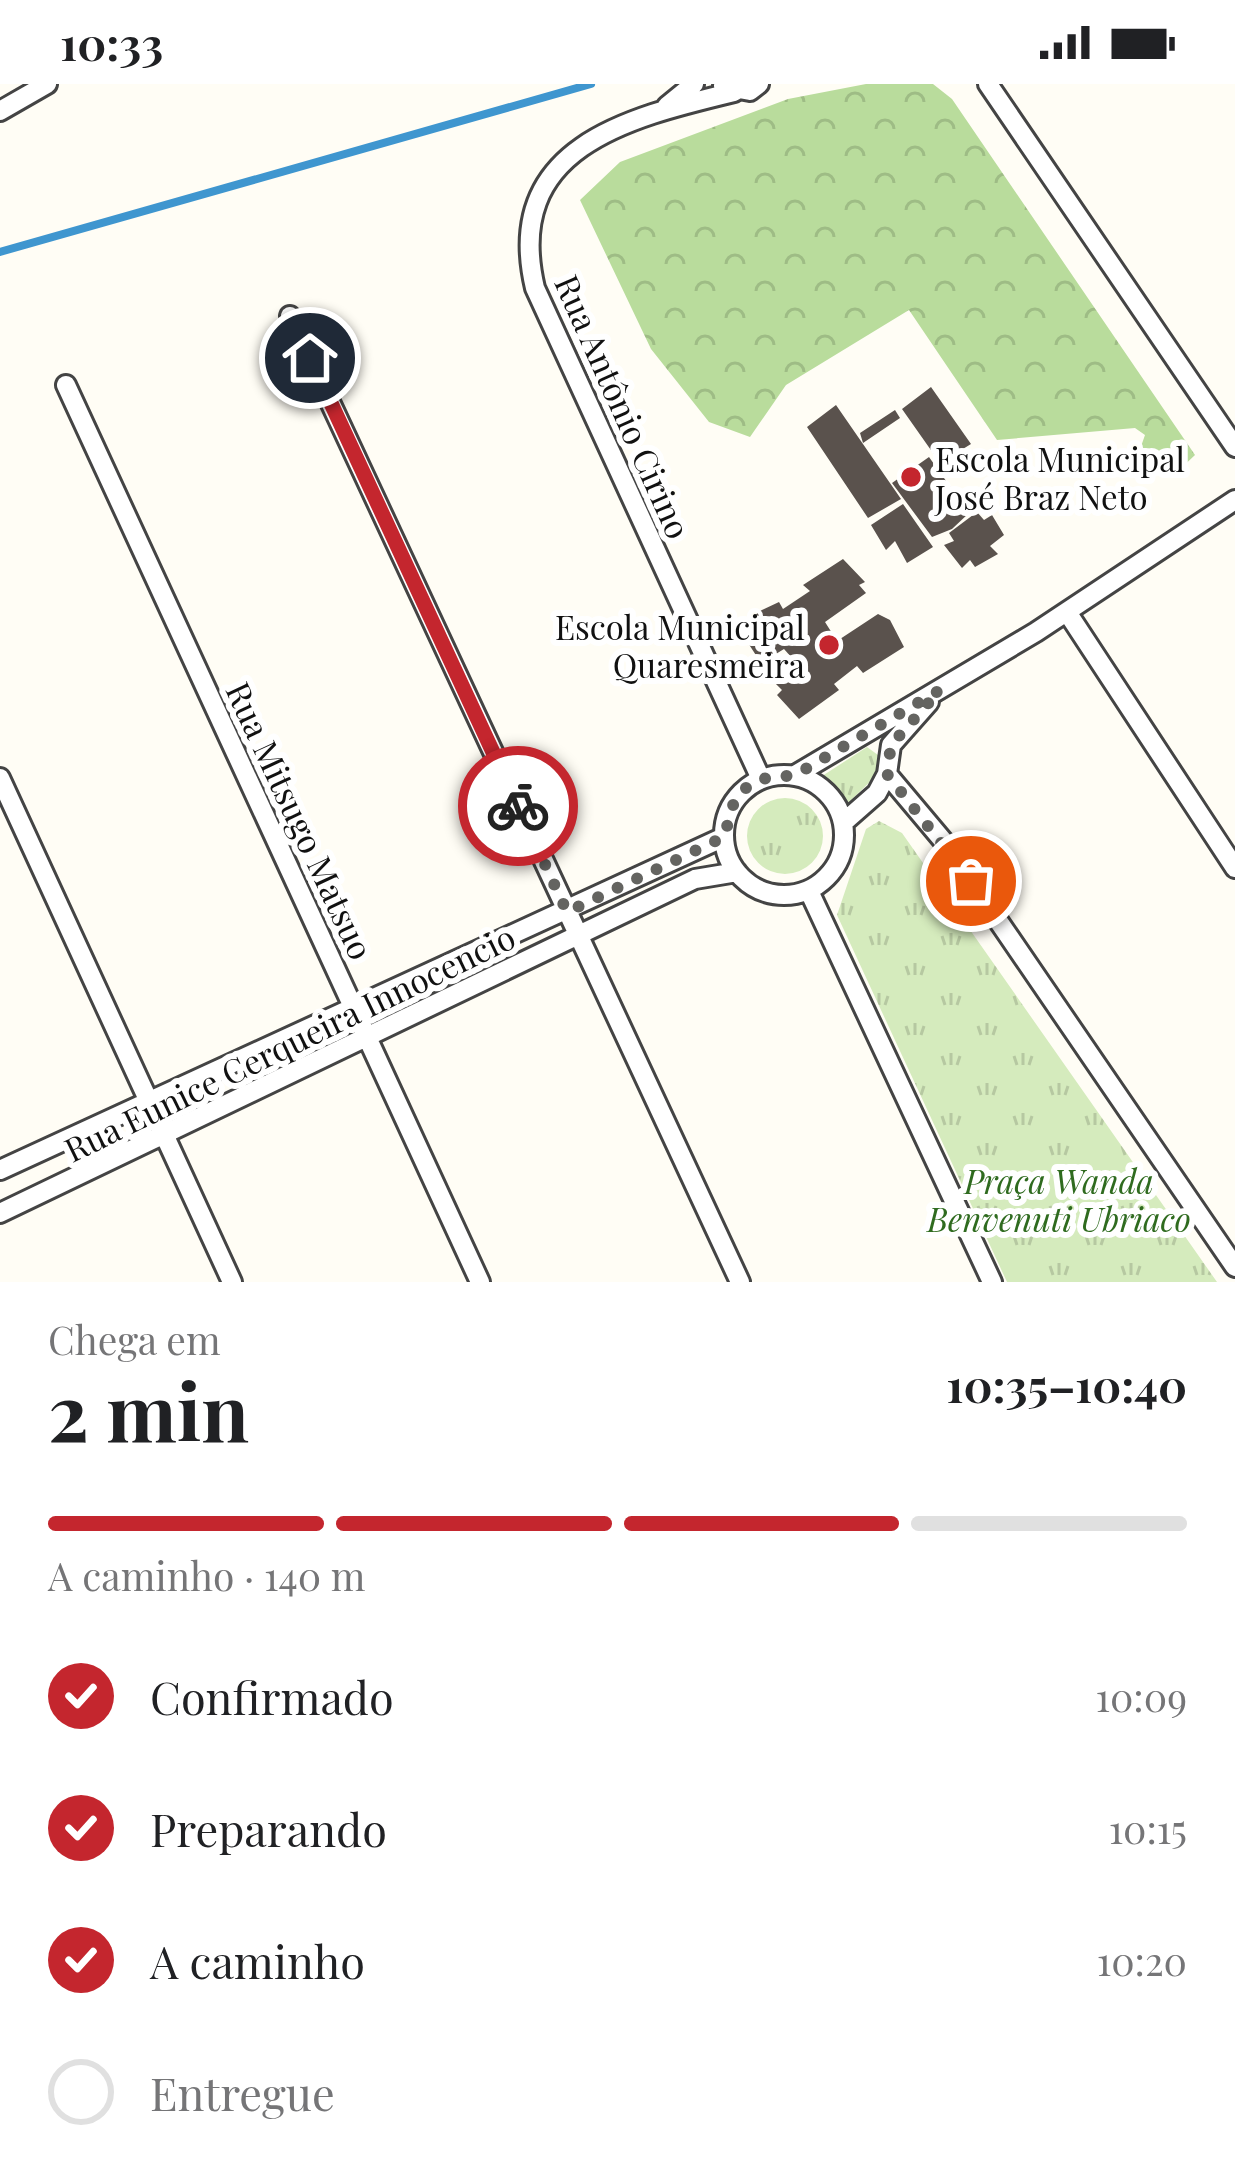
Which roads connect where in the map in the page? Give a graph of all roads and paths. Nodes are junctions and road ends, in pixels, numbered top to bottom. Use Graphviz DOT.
graph roads {
  1 [pos="47,84"];
  2 [pos="694,84"];
  3 [pos="759,84"];
  4 [pos="988,84"];
  5 [pos="726,88"];
  6 [pos="663,109"];
  7 [pos="0,111"];
  8 [pos="290,316"];
  9 [pos="66,385"];
  10 [pos="1235,447"];
  11 [pos="1235,500"];
  12 [pos="1067,612"];
  13 [pos="940,690"];
  14 [pos="887,774"];
  15 [pos="795,775"];
  16 [pos="0,778"];
  17 [pos="761,779"];
  18 [pos="844,822"];
  19 [pos="724,837"];
  20 [pos="1235,868"];
  21 [pos="737,872"];
  22 [pos="809,891"];
  23 [pos="567,912"];
  24 [pos="577,938"];
  25 [pos="354,1006"];
  26 [pos="368,1037"];
  27 [pos="152,1102"];
  28 [pos="166,1135"];
  29 [pos="0,1169"];
  30 [pos="0,1213"];
  31 [pos="1235,1267"];
  32 [pos="232,1282"];
  33 [pos="479,1282"];
  34 [pos="740,1282"];
  35 [pos="992,1282"];
  1 -- 7 [label="street"];
  2 -- 6 [label="street, Rua Antônio Cirino"];
  3 -- 5 [label="street, Rua Antônio Cirino"];
  4 -- 10 [label="street"];
  5 -- 6 [label="street, Rua Antônio Cirino"];
  6 -- 17 [label="street, Rua Antônio Cirino"];
  8 -- 23 [label="street"];
  9 -- 25 [label="street, Rua Mitsugo Matsuo"];
  11 -- 12 [label="street"];
  12 -- 13 [label="street"];
  12 -- 20 [label="street"];
  13 -- 14 [label="street"];
  13 -- 15 [label="street"];
  14 -- 18 [label="street"];
  14 -- 31 [label="street"];
  15 -- 17 [label="street"];
  15 -- 18 [label="street"];
  16 -- 27 [label="street"];
  17 -- 19 [label="street"];
  18 -- 22 [label="street"];
  19 -- 21 [label="street"];
  19 -- 23 [label="street, Rua Eunice Cerqueira Innocencio"];
  21 -- 22 [label="street"];
  21 -- 24 [label="street, Rua Eunice Cerqueira Innocencio"];
  22 -- 35 [label="street"];
  23 -- 24 [label="street"];
  23 -- 25 [label="street, Rua Eunice Cerqueira Innocencio"];
  24 -- 26 [label="street, Rua Eunice Cerqueira Innocencio"];
  24 -- 34 [label="street"];
  25 -- 26 [label="street, Rua Mitsugo Matsuo"];
  25 -- 27 [label="street, Rua Eunice Cerqueira Innocencio"];
  26 -- 28 [label="street, Rua Eunice Cerqueira Innocencio"];
  26 -- 33 [label="street, Rua Mitsugo Matsuo"];
  27 -- 28 [label="street"];
  27 -- 29 [label="street, Rua Eunice Cerqueira Innocencio"];
  28 -- 30 [label="street, Rua Eunice Cerqueira Innocencio"];
  28 -- 32 [label="street"];
}
